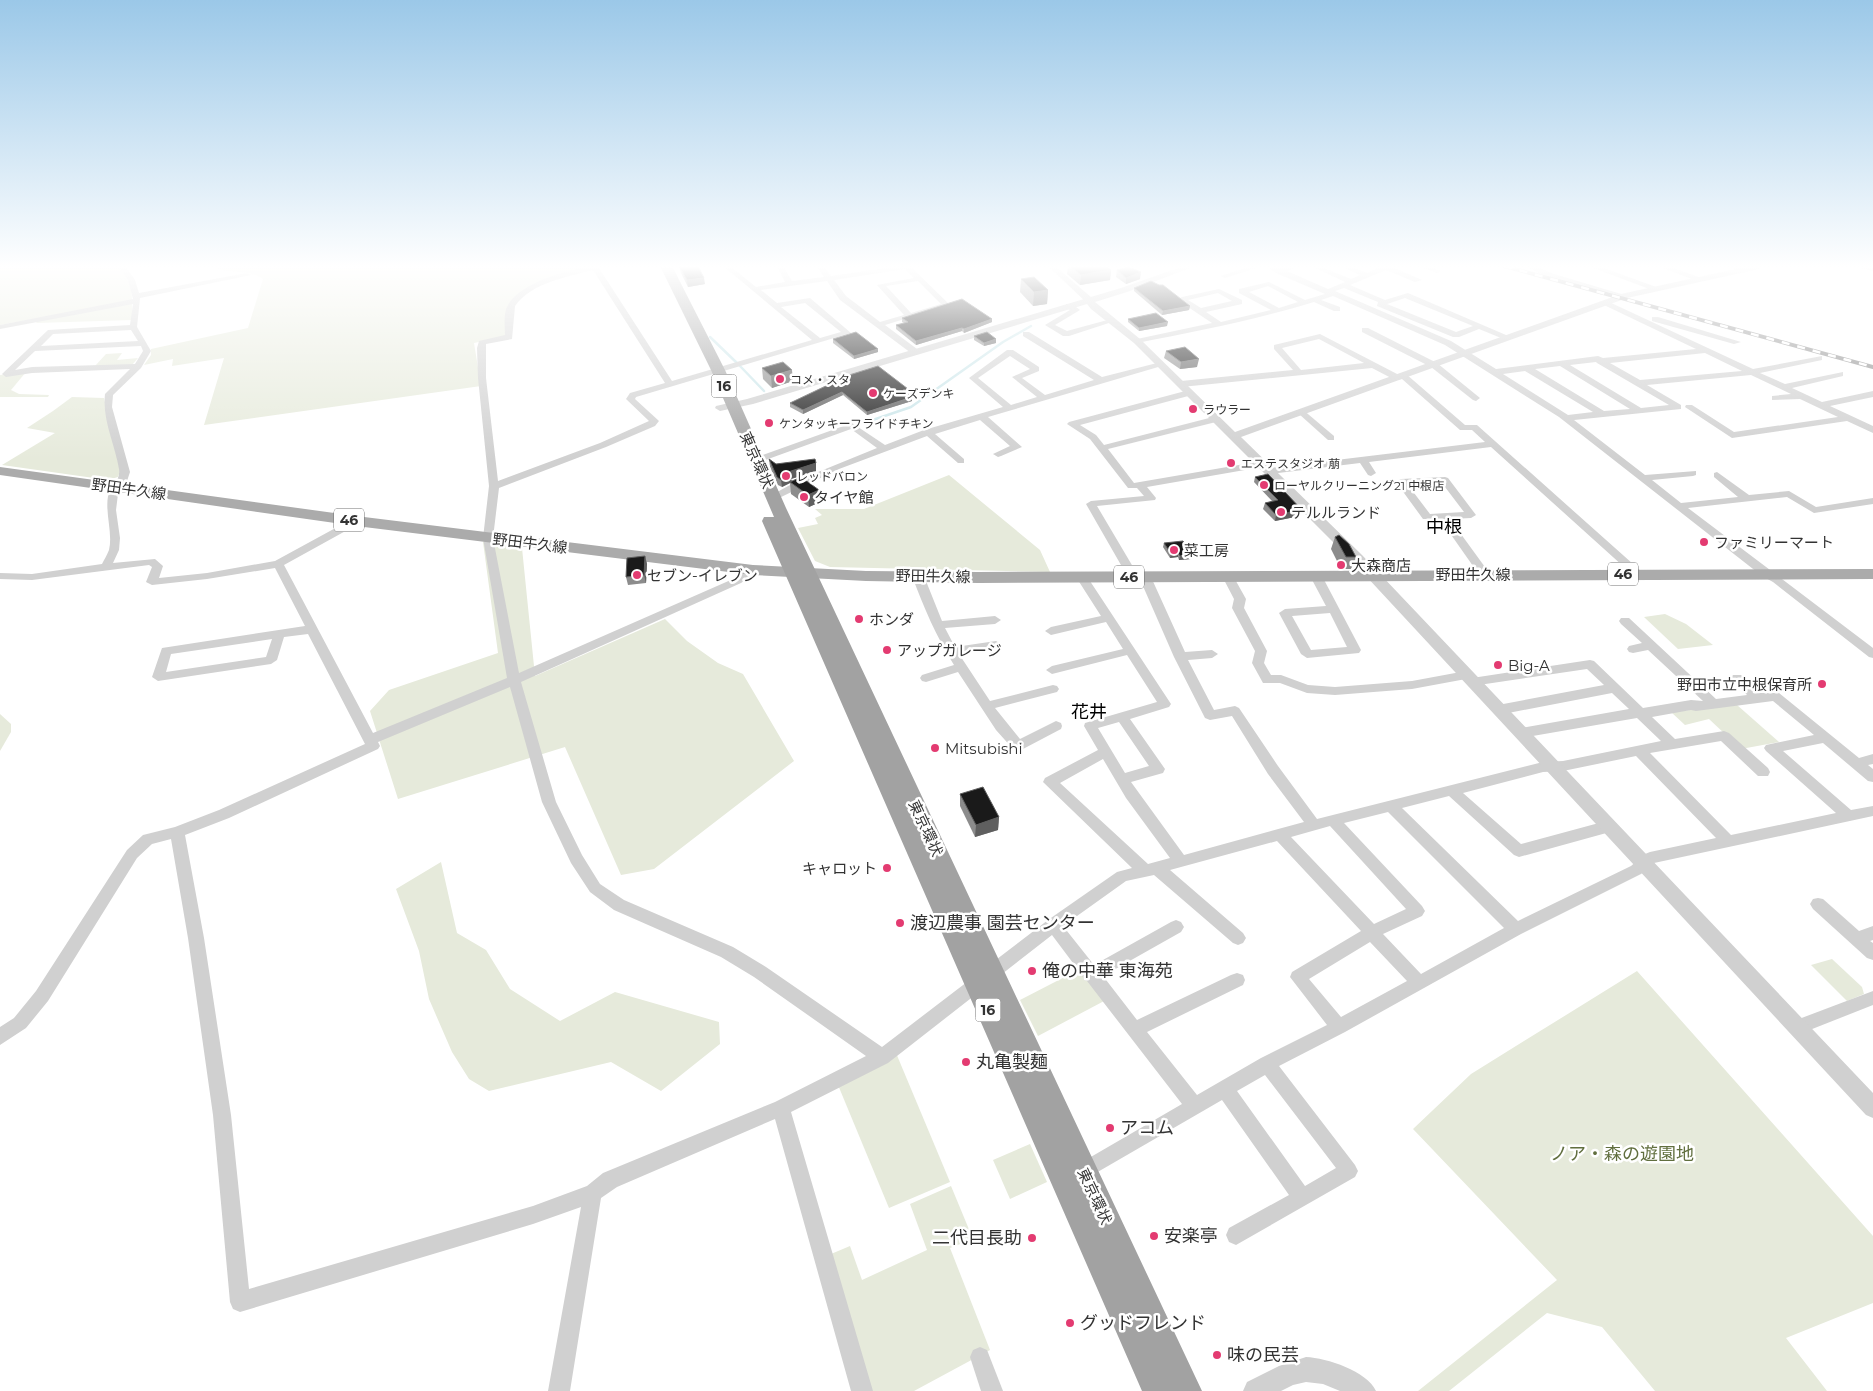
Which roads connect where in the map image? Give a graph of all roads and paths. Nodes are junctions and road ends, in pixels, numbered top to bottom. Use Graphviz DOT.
graph roads {
  1 [pos="69,331"];
  2 [pos="135,331"];
  3 [pos="509,331"];
  4 [pos="637,331"];
  5 [pos="689,331"];
  6 [pos="693,331"];
  7 [pos="806,331"];
  8 [pos="844,331"];
  9 [pos="886,331"];
  10 [pos="983,331"];
  11 [pos="1060,331"];
  12 [pos="1077,331"];
  13 [pos="1124,331"];
  14 [pos="1189,331"];
  15 [pos="1367,331"];
  16 [pos="1419,331"];
  17 [pos="1446,331"];
  18 [pos="1466,331"];
  19 [pos="1491,331"];
  20 [pos="1529,331"];
  21 [pos="1667,331"];
  22 [pos="1699,331"];
  23 [pos="1026,334"];
  24 [pos="1509,338"];
  25 [pos="818,341"];
  26 [pos="1137,341"];
  27 [pos="1737,342"];
  28 [pos="144,343"];
  29 [pos="33,349"];
  30 [pos="1707,350"];
  31 [pos="914,351"];
  32 [pos="1466,354"];
  33 [pos="1819,358"];
  34 [pos="1600,361"];
  35 [pos="1562,364"];
  36 [pos="1161,365"];
  37 [pos="1373,365"];
  38 [pos="1434,365"];
  39 [pos="138,366"];
  40 [pos="1527,368"];
  41 [pos="1299,372"];
  42 [pos="1495,372"];
  43 [pos="1753,372"];
  44 [pos="3,374"];
  45 [pos="1840,374"];
  46 [pos="711,375"];
  47 [pos="1401,377"];
  48 [pos="1101,380"];
  49 [pos="1638,383"];
  50 [pos="670,384"];
  51 [pos="1181,384"];
  52 [pos="1785,388"];
  53 [pos="1189,393"];
  54 [pos="1873,394"];
  55 [pos="1801,396"];
  56 [pos="1044,398"];
  57 [pos="1476,398"];
  58 [pos="1775,398"];
  59 [pos="723,405"];
  60 [pos="1821,405"];
  61 [pos="1689,407"];
  62 [pos="1009,408"];
  63 [pos="1640,411"];
  64 [pos="1302,412"];
  65 [pos="1602,414"];
  66 [pos="981,416"];
  67 [pos="1564,418"];
  68 [pos="1848,418"];
  69 [pos="1217,420"];
  70 [pos="1873,430"];
  71 [pos="927,432"];
  72 [pos="1234,436"];
  73 [pos="1331,438"];
  74 [pos="1493,444"];
  75 [pos="884,448"];
  76 [pos="1102,448"];
  77 [pos="998,454"];
  78 [pos="1362,459"];
  79 [pos="757,460"];
  80 [pos="961,461"];
  81 [pos="1266,468"];
  82 [pos="0,471"];
  83 [pos="1371,473"];
  84 [pos="1693,473"];
  85 [pos="1717,475"];
  86 [pos="1644,478"];
  87 [pos="1140,485"];
  88 [pos="494,486"];
  89 [pos="120,487"];
  90 [pos="773,497"];
  91 [pos="1747,499"];
  92 [pos="1873,501"];
  93 [pos="1679,506"];
  94 [pos="1443,516"];
  95 [pos="356,521"];
  96 [pos="488,538"];
  97 [pos="278,564"];
  98 [pos="106,567"];
  99 [pos="753,570"];
  100 [pos="800,573"];
  101 [pos="1484,574"];
  102 [pos="1638,574"];
  103 [pos="1766,574"];
  104 [pos="1873,574"];
  105 [pos="1372,575"];
  106 [pos="0,576"];
  107 [pos="918,576"];
  108 [pos="1082,576"];
  109 [pos="1228,576"];
  110 [pos="1316,576"];
  111 [pos="1139,577"];
  112 [pos="1334,609"];
  113 [pos="1108,618"];
  114 [pos="995,620"];
  115 [pos="1625,621"];
  116 [pos="937,625"];
  117 [pos="313,629"];
  118 [pos="1052,630"];
  119 [pos="279,634"];
  120 [pos="996,645"];
  121 [pos="1651,645"];
  122 [pos="1632,649"];
  123 [pos="952,651"];
  124 [pos="1129,652"];
  125 [pos="1212,654"];
  126 [pos="1873,654"];
  127 [pos="1180,657"];
  128 [pos="961,667"];
  129 [pos="1052,670"];
  130 [pos="926,678"];
  131 [pos="1737,678"];
  132 [pos="1469,679"];
  133 [pos="514,680"];
  134 [pos="1614,688"];
  135 [pos="1053,689"];
  136 [pos="1758,698"];
  137 [pos="1714,704"];
  138 [pos="987,706"];
  139 [pos="1498,710"];
  140 [pos="1641,713"];
  141 [pos="1122,717"];
  142 [pos="1056,726"];
  143 [pos="1521,734"];
  144 [pos="1826,738"];
  145 [pos="370,740"];
  146 [pos="1672,744"];
  147 [pos="1639,751"];
  148 [pos="1106,752"];
  149 [pos="1873,759"];
  150 [pos="1857,763"];
  151 [pos="1553,767"];
  152 [pos="1762,772"];
  153 [pos="1873,777"];
  154 [pos="1122,779"];
  155 [pos="1452,791"];
  156 [pos="1391,806"];
  157 [pos="1873,811"];
  158 [pos="1849,817"];
  159 [pos="1333,820"];
  160 [pos="1314,826"];
  161 [pos="1610,826"];
  162 [pos="177,832"];
  163 [pos="1280,835"];
  164 [pos="1729,842"];
  165 [pos="1181,862"];
  166 [pos="1644,862"];
  167 [pos="1151,870"];
  168 [pos="1818,904"];
  169 [pos="1053,925"];
  170 [pos="1176,927"];
  171 [pos="1516,929"];
  172 [pos="1371,933"];
  173 [pos="1873,933"];
  174 [pos="1238,938"];
  175 [pos="1857,939"];
  176 [pos="1873,952"];
  177 [pos="1090,975"];
  178 [pos="984,979"];
  179 [pos="1236,980"];
  180 [pos="1419,983"];
  181 [pos="1873,998"];
  182 [pos="1339,1027"];
  183 [pos="1797,1027"];
  184 [pos="1135,1029"];
  185 [pos="0,1036"];
  186 [pos="882,1057"];
  187 [pos="1267,1064"];
  188 [pos="1225,1089"];
  189 [pos="1195,1106"];
  190 [pos="781,1108"];
  191 [pos="1873,1108"];
  192 [pos="1083,1171"];
  193 [pos="593,1193"];
  194 [pos="1302,1197"];
  195 [pos="1236,1235"];
  196 [pos="980,1357"];
  197 [pos="559,1391"];
  198 [pos="862,1391"];
  199 [pos="992,1391"];
  200 [pos="1159,1391"];
  201 [pos="1185,1391"];
  202 [pos="1256,1391"];
  203 [pos="1363,1391"];
  1 -- 29 [label="street"];
  2 -- 28 [label="street"];
  3 -- 88 [label="street"];
  4 -- 50 [label="street"];
  5 -- 46 [label="highway, 東京環状 / 16"];
  6 -- 46 [label="highway, 東京環状 / 16"];
  7 -- 25 [label="street"];
  8 -- 25 [label="street"];
  9 -- 31 [label="street"];
  10 -- 31 [label="street"];
  11 -- 12 [label="street"];
  13 -- 26 [label="street"];
  14 -- 26 [label="street"];
  15 -- 38 [label="street"];
  16 -- 32 [label="street"];
  17 -- 18 [label="street"];
  19 -- 24 [label="street"];
  20 -- 24 [label="street"];
  21 -- 30 [label="street"];
  22 -- 27 [label="street"];
  23 -- 48 [label="street"];
  24 -- 32 [label="street"];
  25 -- 46 [label="street"];
  26 -- 36 [label="street"];
  28 -- 29 [label="street"];
  28 -- 39 [label="street"];
  29 -- 44 [label="street"];
  30 -- 34 [label="street"];
  30 -- 43 [label="street"];
  31 -- 59 [label="street"];
  32 -- 38 [label="street"];
  32 -- 42 [label="street"];
  33 -- 43 [label="street"];
  34 -- 35 [label="street"];
  34 -- 49 [label="street"];
  35 -- 40 [label="street"];
  35 -- 63 [label="street"];
  36 -- 48 [label="street"];
  36 -- 51 [label="street"];
  37 -- 41 [label="street"];
  37 -- 41 [label="street"];
  37 -- 47 [label="street"];
  38 -- 47 [label="street"];
  38 -- 57 [label="street"];
  39 -- 44 [label="street"];
  39 -- 89 [label="street"];
  40 -- 42 [label="street"];
  40 -- 65 [label="street"];
  41 -- 51 [label="street"];
  42 -- 67 [label="street"];
  43 -- 49 [label="street"];
  43 -- 52 [label="street"];
  45 -- 52 [label="street"];
  46 -- 50 [label="street"];
  46 -- 59 [label="highway, 東京環状 / 16"];
  47 -- 64 [label="street"];
  47 -- 74 [label="street"];
  48 -- 56 [label="street"];
  49 -- 63 [label="street"];
  50 -- 88 [label="street"];
  51 -- 53 [label="street"];
  52 -- 55 [label="street"];
  53 -- 69 [label="street"];
  53 -- 76 [label="street"];
  54 -- 60 [label="street"];
  55 -- 58 [label="street"];
  55 -- 60 [label="street"];
  56 -- 62 [label="street"];
  56 -- 62 [label="street"];
  59 -- 79 [label="highway, 東京環状 / 16"];
  59 -- 100 [label="highway, 東京環状 / 16"];
  60 -- 68 [label="street"];
  61 -- 68 [label="street"];
  62 -- 66 [label="street"];
  63 -- 65 [label="street"];
  64 -- 72 [label="street"];
  64 -- 73 [label="street"];
  65 -- 67 [label="street"];
  66 -- 71 [label="street"];
  66 -- 77 [label="street"];
  67 -- 86 [label="street"];
  68 -- 70 [label="street"];
  69 -- 72 [label="street"];
  69 -- 76 [label="street"];
  71 -- 75 [label="street"];
  71 -- 80 [label="street"];
  72 -- 81 [label="street"];
  74 -- 78 [label="street"];
  74 -- 102 [label="street"];
  75 -- 79 [label="street"];
  75 -- 90 [label="street"];
  76 -- 87 [label="street"];
  78 -- 81 [label="street"];
  78 -- 83 [label="street"];
  79 -- 90 [label="highway, 東京環状 / 16"];
  81 -- 87 [label="street"];
  81 -- 105 [label="street"];
  82 -- 89 [label="main road, 野田牛久線 / 46"];
  84 -- 86 [label="street"];
  85 -- 91 [label="street"];
  86 -- 93 [label="street"];
  87 -- 111 [label="street"];
  88 -- 96 [label="street"];
  89 -- 95 [label="main road, 野田牛久線 / 46"];
  89 -- 98 [label="street"];
  90 -- 100 [label="highway, 東京環状 / 16"];
  91 -- 92 [label="street"];
  91 -- 93 [label="street"];
  93 -- 103 [label="street"];
  94 -- 94 [label="street"];
  94 -- 101 [label="street"];
  95 -- 96 [label="main road, 野田牛久線 / 46"];
  95 -- 97 [label="street"];
  96 -- 99 [label="main road, 野田牛久線 / 46"];
  96 -- 133 [label="street"];
  97 -- 98 [label="street"];
  97 -- 117 [label="street"];
  98 -- 106 [label="street"];
  99 -- 100 [label="main road, 野田牛久線 / 46"];
  99 -- 133 [label="street"];
  100 -- 107 [label="main road, 野田牛久線 / 46"];
  100 -- 178 [label="highway, 東京環状 / 16"];
  101 -- 102 [label="main road, 野田牛久線 / 46"];
  101 -- 105 [label="main road, 野田牛久線 / 46"];
  102 -- 103 [label="main road, 野田牛久線 / 46"];
  103 -- 104 [label="main road, 野田牛久線 / 46"];
  103 -- 126 [label="street"];
  105 -- 110 [label="main road, 野田牛久線 / 46"];
  105 -- 132 [label="street"];
  107 -- 108 [label="main road, 野田牛久線 / 46"];
  107 -- 116 [label="street"];
  108 -- 111 [label="main road, 野田牛久線 / 46"];
  108 -- 113 [label="street"];
  109 -- 110 [label="main road, 野田牛久線 / 46"];
  109 -- 111 [label="main road, 野田牛久線 / 46"];
  109 -- 132 [label="street"];
  110 -- 112 [label="street"];
  111 -- 127 [label="street"];
  112 -- 112 [label="street"];
  113 -- 118 [label="street"];
  113 -- 124 [label="street"];
  114 -- 116 [label="street"];
  115 -- 121 [label="street"];
  116 -- 123 [label="street"];
  117 -- 119 [label="street"];
  117 -- 145 [label="street"];
  119 -- 119 [label="street"];
  120 -- 123 [label="street"];
  121 -- 122 [label="street"];
  121 -- 137 [label="street"];
  123 -- 128 [label="street"];
  124 -- 129 [label="street"];
  124 -- 141 [label="street"];
  125 -- 127 [label="street"];
  127 -- 160 [label="street"];
  128 -- 130 [label="street"];
  128 -- 138 [label="street"];
  131 -- 136 [label="street"];
  132 -- 134 [label="street"];
  132 -- 139 [label="street"];
  133 -- 145 [label="street"];
  133 -- 186 [label="street"];
  134 -- 139 [label="street"];
  134 -- 140 [label="street"];
  135 -- 138 [label="street"];
  136 -- 137 [label="street"];
  136 -- 144 [label="street"];
  137 -- 140 [label="street"];
  138 -- 142 [label="street"];
  139 -- 143 [label="street"];
  140 -- 143 [label="street"];
  140 -- 146 [label="street"];
  141 -- 148 [label="street"];
  141 -- 154 [label="street"];
  143 -- 151 [label="street"];
  144 -- 150 [label="street"];
  144 -- 158 [label="street"];
  145 -- 162 [label="street"];
  146 -- 147 [label="street"];
  146 -- 152 [label="street"];
  147 -- 151 [label="street"];
  147 -- 164 [label="street"];
  148 -- 154 [label="street"];
  148 -- 167 [label="street"];
  149 -- 150 [label="street"];
  150 -- 153 [label="street"];
  151 -- 155 [label="street"];
  151 -- 161 [label="street"];
  154 -- 165 [label="street"];
  155 -- 156 [label="street"];
  155 -- 161 [label="street"];
  156 -- 159 [label="street"];
  156 -- 171 [label="street"];
  157 -- 158 [label="street"];
  158 -- 164 [label="street"];
  159 -- 160 [label="street"];
  159 -- 172 [label="street"];
  160 -- 163 [label="street"];
  161 -- 166 [label="street"];
  162 -- 185 [label="street"];
  162 -- 193 [label="street"];
  163 -- 165 [label="street"];
  163 -- 172 [label="street"];
  164 -- 166 [label="street"];
  165 -- 167 [label="street"];
  166 -- 171 [label="street"];
  166 -- 183 [label="street"];
  167 -- 169 [label="street"];
  167 -- 174 [label="street"];
  168 -- 175 [label="street"];
  169 -- 177 [label="street"];
  169 -- 178 [label="street"];
  170 -- 177 [label="street"];
  171 -- 180 [label="street"];
  172 -- 180 [label="street"];
  172 -- 182 [label="street"];
  173 -- 175 [label="street"];
  175 -- 176 [label="street"];
  177 -- 184 [label="street"];
  178 -- 186 [label="street"];
  178 -- 192 [label="highway, 東京環状 / 16"];
  178 -- 200 [label="highway, 東京環状 / 16"];
  179 -- 184 [label="street"];
  180 -- 182 [label="street"];
  181 -- 183 [label="street"];
  182 -- 187 [label="street"];
  183 -- 191 [label="street"];
  184 -- 189 [label="street"];
  186 -- 190 [label="street"];
  187 -- 188 [label="street"];
  187 -- 194 [label="street"];
  188 -- 189 [label="street"];
  188 -- 194 [label="street"];
  189 -- 192 [label="street"];
  190 -- 193 [label="street"];
  190 -- 198 [label="street"];
  192 -- 201 [label="highway, 東京環状 / 16"];
  193 -- 197 [label="street"];
  194 -- 195 [label="street"];
  196 -- 199 [label="street"];
  202 -- 203 [label="street"];
}
